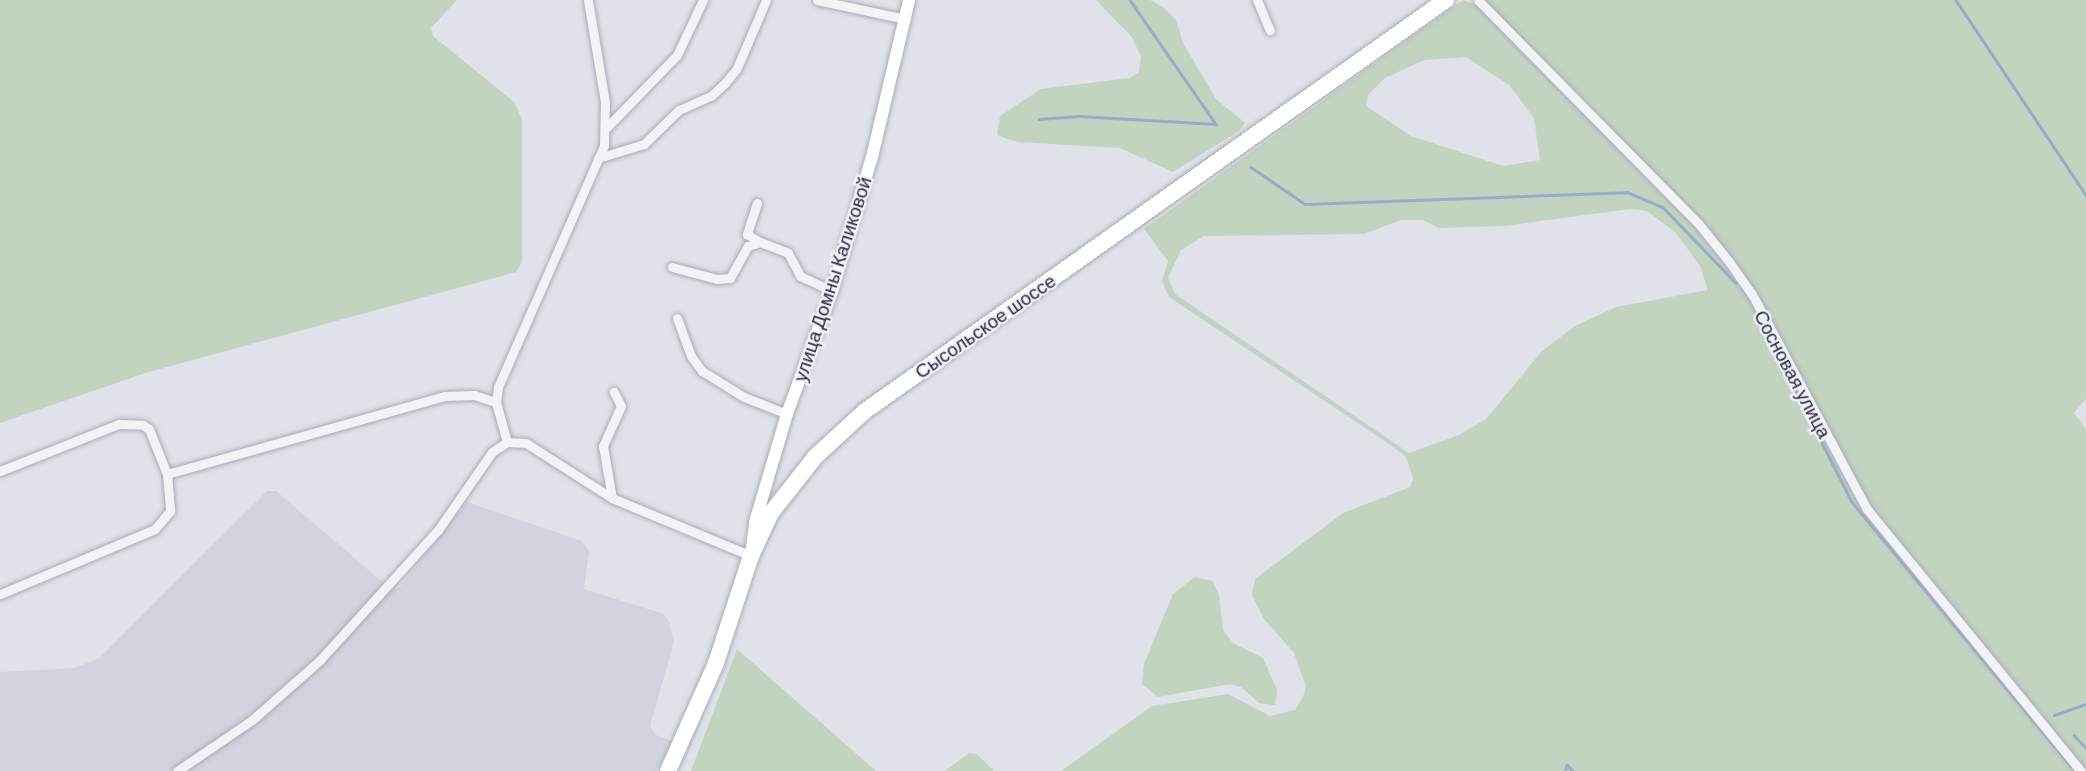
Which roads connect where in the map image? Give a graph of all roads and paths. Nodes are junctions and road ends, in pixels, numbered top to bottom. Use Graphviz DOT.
graph roads {
  1 [pos="588,0"];
  2 [pos="703,0"];
  3 [pos="766,0"];
  4 [pos="817,0"];
  5 [pos="909,0"];
  6 [pos="1257,0"];
  7 [pos="1446,0"];
  8 [pos="1478,0"];
  9 [pos="906,19"];
  10 [pos="1270,30"];
  11 [pos="607,127"];
  12 [pos="598,158"];
  13 [pos="757,203"];
  14 [pos="760,242"];
  15 [pos="672,267"];
  16 [pos="832,291"];
  17 [pos="677,318"];
  18 [pos="614,391"];
  19 [pos="496,402"];
  20 [pos="788,414"];
  21 [pos="507,442"];
  22 [pos="0,471"];
  23 [pos="167,474"];
  24 [pos="612,498"];
  25 [pos="751,556"];
  26 [pos="0,594"];
  27 [pos="177,771"];
  28 [pos="668,771"];
  29 [pos="2081,771"];
  1 -- 11 [label="street"];
  2 -- 11 [label="street"];
  3 -- 12 [label="street"];
  4 -- 9 [label="street"];
  5 -- 9 [label="main road, улица Домны Каликовой"];
  6 -- 10 [label="street"];
  7 -- 25 [label="highway, Сысольское шоссе"];
  8 -- 29 [label="street, Сосновая улица"];
  9 -- 16 [label="main road, улица Домны Каликовой"];
  11 -- 12 [label="street"];
  12 -- 19 [label="street"];
  13 -- 14 [label="street"];
  14 -- 15 [label="street"];
  14 -- 16 [label="street"];
  16 -- 20 [label="main road, улица Домны Каликовой"];
  17 -- 20 [label="street"];
  18 -- 24 [label="street"];
  19 -- 21 [label="street"];
  19 -- 23 [label="street"];
  20 -- 25 [label="main road, улица Домны Каликовой"];
  21 -- 24 [label="street"];
  21 -- 27 [label="street"];
  22 -- 23 [label="street"];
  23 -- 26 [label="street"];
  24 -- 25 [label="street"];
  25 -- 28 [label="highway, Сысольское шоссе"];
}
